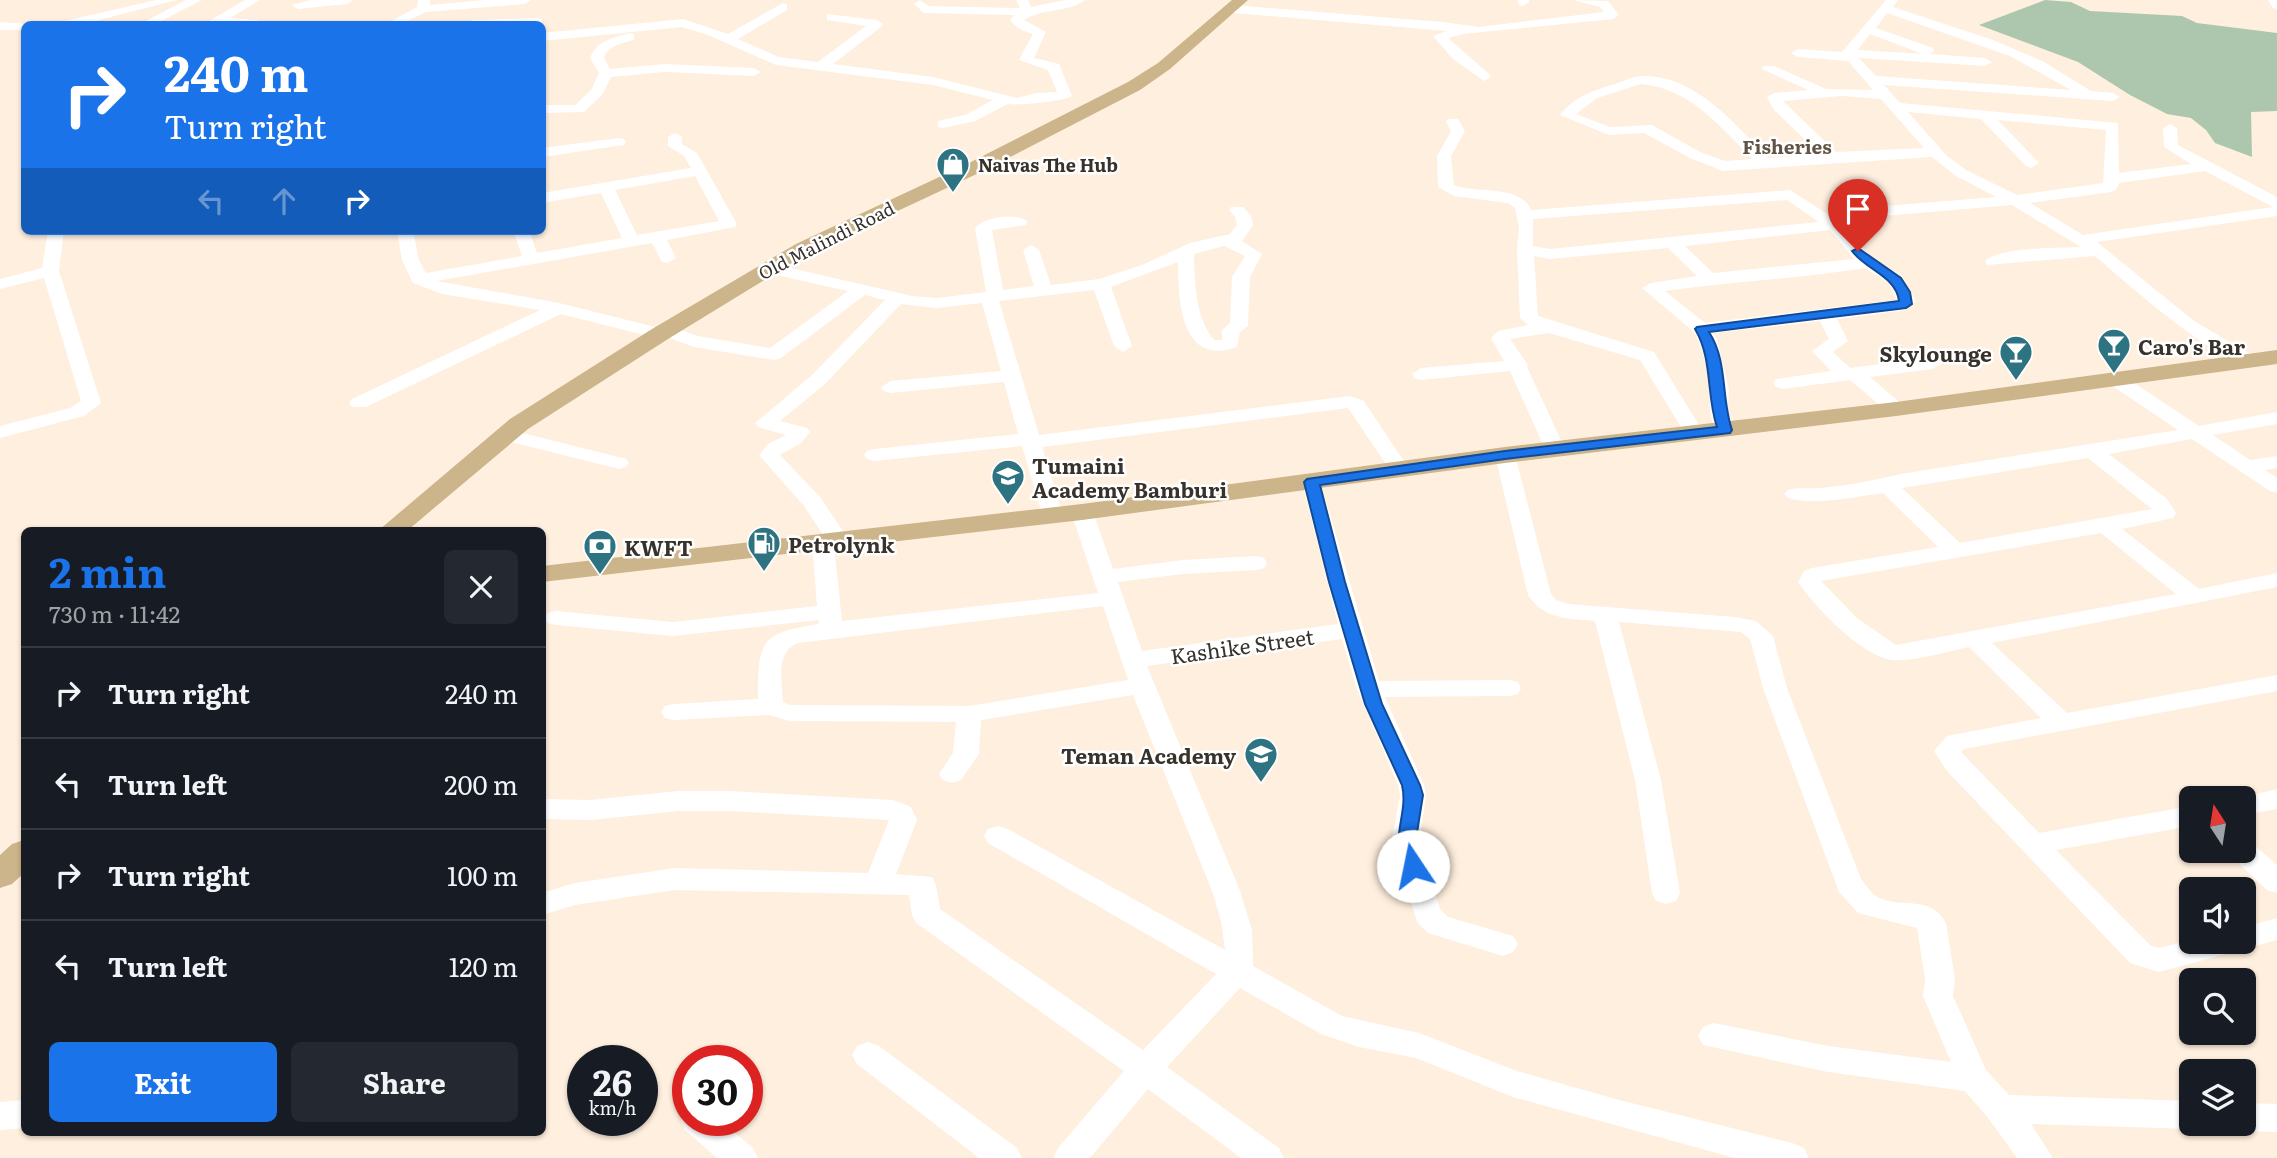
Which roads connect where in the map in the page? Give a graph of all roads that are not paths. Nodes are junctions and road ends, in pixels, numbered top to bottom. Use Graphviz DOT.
graph roads {
  1 [pos="171,0"];
  2 [pos="196,0"];
  3 [pos="254,0"];
  4 [pos="347,0"];
  5 [pos="525,0"];
  6 [pos="1079,0"];
  7 [pos="1579,0"];
  8 [pos="2274,0"];
  9 [pos="423,4"];
  10 [pos="920,4"];
  11 [pos="1237,4"];
  12 [pos="1889,4"];
  13 [pos="298,5"];
  14 [pos="2277,5"];
  15 [pos="1025,6"];
  16 [pos="783,7"];
  17 [pos="107,15"];
  18 [pos="831,17"];
  19 [pos="538,19"];
  20 [pos="71,21"];
  21 [pos="82,21"];
  22 [pos="152,21"];
  23 [pos="217,21"];
  24 [pos="397,21"];
  25 [pos="512,21"];
  26 [pos="0,26"];
  27 [pos="21,26"];
  28 [pos="652,28"];
  29 [pos="1868,29"];
  30 [pos="1465,31"];
  31 [pos="546,37"];
  32 [pos="729,39"];
  33 [pos="1798,53"];
  34 [pos="1851,55"];
  35 [pos="1947,60"];
  36 [pos="1985,62"];
  37 [pos="822,66"];
  38 [pos="1769,69"];
  39 [pos="754,72"];
  40 [pos="606,74"];
  41 [pos="1484,77"];
  42 [pos="1874,80"];
  43 [pos="1824,93"];
  44 [pos="2088,95"];
  45 [pos="2113,97"];
  46 [pos="1012,100"];
  47 [pos="1890,101"];
  48 [pos="546,109"];
  49 [pos="1079,115"];
  50 [pos="1985,115"];
  51 [pos="1453,122"];
  52 [pos="943,124"];
  53 [pos="2170,128"];
  54 [pos="675,137"];
  55 [pos="619,142"];
  56 [pos="546,152"];
  57 [pos="1936,152"];
  58 [pos="1832,157"];
  59 [pos="1765,163"];
  60 [pos="2031,163"];
  61 [pos="2206,166"];
  62 [pos="699,171"];
  63 [pos="2112,178"];
  64 [pos="606,187"];
  65 [pos="546,197"];
  66 [pos="2015,200"];
  67 [pos="2277,203"];
  68 [pos="1237,210"];
  69 [pos="2277,211"];
  70 [pos="1526,215"];
  71 [pos="1020,222"];
  72 [pos="1831,223"];
  73 [pos="55,235"];
  74 [pos="406,235"];
  75 [pos="522,235"];
  76 [pos="657,236"];
  77 [pos="631,240"];
  78 [pos="2080,240"];
  79 [pos="1228,241"];
  80 [pos="1672,243"];
  81 [pos="1031,250"];
  82 [pos="1525,250"];
  83 [pos="2099,251"];
  84 [pos="1186,252"];
  85 [pos="531,258"];
  86 [pos="668,258"];
  87 [pos="1993,261"];
  88 [pos="1868,262"];
  89 [pos="769,268"];
  90 [pos="50,271"];
  91 [pos="1710,278"];
  92 [pos="419,279"];
  93 [pos="0,284"];
  94 [pos="1101,284"];
  95 [pos="1651,288"];
  96 [pos="862,289"];
  97 [pos="1630,290"];
  98 [pos="1045,292"];
  99 [pos="898,297"];
  100 [pos="992,297"];
  101 [pos="559,308"];
  102 [pos="1825,315"];
  103 [pos="1550,327"];
  104 [pos="1701,329"];
  105 [pos="664,332"];
  106 [pos="1123,346"];
  107 [pos="2277,357"];
  108 [pos="2247,360"];
  109 [pos="1933,363"];
  110 [pos="1519,365"];
  111 [pos="1421,374"];
  112 [pos="1850,374"];
  113 [pos="1013,375"];
  114 [pos="2115,379"];
  115 [pos="1783,383"];
  116 [pos="891,387"];
  117 [pos="359,403"];
  118 [pos="1896,409"];
  119 [pos="2277,418"];
  120 [pos="1725,430"];
  121 [pos="0,432"];
  122 [pos="1694,433"];
  123 [pos="2196,433"];
  124 [pos="506,435"];
  125 [pos="1030,440"];
  126 [pos="1555,449"];
  127 [pos="2092,452"];
  128 [pos="874,455"];
  129 [pos="1505,455"];
  130 [pos="2277,462"];
  131 [pos="619,463"];
  132 [pos="2248,466"];
  133 [pos="1399,469"];
  134 [pos="1312,482"];
  135 [pos="1888,486"];
  136 [pos="2277,486"];
  137 [pos="1795,495"];
  138 [pos="1082,512"];
  139 [pos="1052,516"];
  140 [pos="2105,526"];
  141 [pos="396,527"];
  142 [pos="830,541"];
  143 [pos="1953,549"];
  144 [pos="1256,563"];
  145 [pos="546,574"];
  146 [pos="2277,580"];
  147 [pos="1109,588"];
  148 [pos="2193,596"];
  149 [pos="1605,615"];
  150 [pos="556,618"];
  151 [pos="829,621"];
  152 [pos="1351,630"];
  153 [pos="1974,639"];
  154 [pos="1134,660"];
  155 [pos="1142,686"];
  156 [pos="1509,688"];
  157 [pos="2273,688"];
  158 [pos="1369,689"];
  159 [pos="771,707"];
  160 [pos="674,712"];
  161 [pos="969,714"];
  162 [pos="2062,723"];
  163 [pos="952,774"];
  164 [pos="2277,799"];
  165 [pos="2256,803"];
  166 [pos="546,809"];
  167 [pos="2179,818"];
  168 [pos="998,836"];
  169 [pos="2035,844"];
  170 [pos="2256,863"];
  171 [pos="2277,882"];
  172 [pos="878,884"];
  173 [pos="1666,893"];
  174 [pos="546,903"];
  175 [pos="2277,929"];
  176 [pos="2256,935"];
  177 [pos="1503,944"];
  178 [pos="2182,954"];
  179 [pos="1237,971"];
  180 [pos="1714,1036"];
  181 [pos="868,1055"];
  182 [pos="1144,1070"];
  183 [pos="1974,1079"];
  184 [pos="2001,1109"];
  185 [pos="21,1114"];
  186 [pos="2179,1115"];
  187 [pos="0,1116"];
  188 [pos="2256,1117"];
  189 [pos="2277,1118"];
  190 [pos="716,1136"];
  191 [pos="741,1158"];
  192 [pos="1005,1158"];
  193 [pos="1070,1158"];
  194 [pos="1267,1158"];
  195 [pos="1793,1158"];
  196 [pos="2036,1158"];
  1 -- 17 [label="street"];
  2 -- 22 [label="street"];
  3 -- 23 [label="street"];
  4 -- 13 [label="street"];
  5 -- 9 [label="street"];
  6 -- 15 [label="street"];
  7 -- 30 [label="street"];
  8 -- 14 [label="street"];
  9 -- 24 [label="street"];
  10 -- 15 [label="street"];
  11 -- 30 [label="street"];
  11 -- 49 [label="main road, Old Malindi Road"];
  12 -- 29 [label="street"];
  12 -- 44 [label="street"];
  15 -- 46 [label="street"];
  16 -- 32 [label="street"];
  17 -- 20 [label="street"];
  17 -- 21 [label="street"];
  18 -- 37 [label="street"];
  19 -- 25 [label="street"];
  26 -- 27 [label="street"];
  28 -- 31 [label="street"];
  28 -- 32 [label="street"];
  28 -- 40 [label="street"];
  29 -- 34 [label="street"];
  29 -- 35 [label="street"];
  30 -- 41 [label="street"];
  32 -- 37 [label="street"];
  33 -- 34 [label="street"];
  34 -- 35 [label="street"];
  34 -- 42 [label="street"];
  35 -- 36 [label="street"];
  37 -- 46 [label="street"];
  38 -- 43 [label="street"];
  39 -- 40 [label="street"];
  40 -- 48 [label="street"];
  42 -- 44 [label="street"];
  42 -- 47 [label="street"];
  43 -- 47 [label="street"];
  43 -- 58 [label="street"];
  44 -- 45 [label="street"];
  46 -- 49 [label="street"];
  46 -- 52 [label="street"];
  47 -- 50 [label="street"];
  47 -- 57 [label="street"];
  49 -- 89 [label="main road, Old Malindi Road"];
  50 -- 60 [label="street"];
  50 -- 63 [label="street"];
  51 -- 70 [label="street"];
  53 -- 61 [label="street"];
  54 -- 62 [label="street"];
  55 -- 56 [label="street"];
  57 -- 58 [label="street"];
  57 -- 66 [label="street"];
  58 -- 59 [label="street"];
  59 -- 59 [label="street"];
  61 -- 63 [label="street"];
  61 -- 67 [label="street"];
  62 -- 64 [label="street"];
  62 -- 76 [label="street"];
  63 -- 66 [label="street"];
  64 -- 65 [label="street"];
  64 -- 77 [label="street"];
  66 -- 72 [label="street"];
  66 -- 78 [label="street"];
  68 -- 79 [label="street"];
  69 -- 78 [label="street"];
  70 -- 72 [label="street"];
  70 -- 82 [label="street"];
  71 -- 100 [label="street"];
  72 -- 80 [label="street"];
  72 -- 88 [label="street"];
  73 -- 90 [label="street"];
  74 -- 92 [label="street"];
  75 -- 85 [label="street"];
  76 -- 77 [label="street"];
  76 -- 86 [label="street"];
  77 -- 85 [label="street"];
  78 -- 83 [label="street"];
  79 -- 84 [label="street"];
  79 -- 84 [label="street"];
  80 -- 82 [label="street"];
  80 -- 91 [label="street"];
  81 -- 98 [label="street"];
  82 -- 103 [label="street"];
  83 -- 87 [label="street"];
  83 -- 108 [label="street"];
  84 -- 94 [label="street"];
  85 -- 92 [label="street"];
  88 -- 91 [label="street"];
  88 -- 102 [label="street"];
  89 -- 96 [label="street"];
  89 -- 105 [label="main road, Old Malindi Road"];
  90 -- 93 [label="street"];
  90 -- 121 [label="street"];
  91 -- 95 [label="street"];
  92 -- 101 [label="street"];
  94 -- 98 [label="street"];
  94 -- 106 [label="street"];
  95 -- 97 [label="street"];
  95 -- 104 [label="street"];
  96 -- 99 [label="street"];
  96 -- 105 [label="street"];
  98 -- 100 [label="street"];
  99 -- 100 [label="street"];
  99 -- 142 [label="street"];
  100 -- 113 [label="street"];
  101 -- 105 [label="street"];
  101 -- 117 [label="street"];
  102 -- 104 [label="street"];
  102 -- 112 [label="street"];
  103 -- 110 [label="street"];
  103 -- 122 [label="street"];
  104 -- 120 [label="street"];
  105 -- 124 [label="main road, Old Malindi Road"];
  107 -- 108 [label="main road"];
  108 -- 114 [label="main road"];
  109 -- 112 [label="street"];
  110 -- 111 [label="street"];
  110 -- 126 [label="street"];
  112 -- 115 [label="street"];
  112 -- 118 [label="street"];
  113 -- 116 [label="street"];
  113 -- 125 [label="street"];
  114 -- 118 [label="main road"];
  114 -- 123 [label="street"];
  118 -- 120 [label="main road"];
  119 -- 123 [label="street"];
  120 -- 122 [label="main road"];
  122 -- 126 [label="main road"];
  123 -- 127 [label="street"];
  123 -- 132 [label="street"];
  124 -- 131 [label="street"];
  124 -- 141 [label="main road, Old Malindi Road"];
  125 -- 128 [label="street"];
  125 -- 133 [label="street"];
  125 -- 139 [label="street"];
  126 -- 129 [label="main road"];
  127 -- 135 [label="street"];
  127 -- 140 [label="street"];
  129 -- 133 [label="main road"];
  129 -- 149 [label="street"];
  130 -- 132 [label="street"];
  132 -- 136 [label="street"];
  133 -- 134 [label="main road"];
  134 -- 138 [label="main road"];
  134 -- 152 [label="street"];
  135 -- 137 [label="street"];
  135 -- 143 [label="street"];
  138 -- 139 [label="main road"];
  138 -- 147 [label="street"];
  139 -- 142 [label="main road"];
  140 -- 143 [label="street"];
  140 -- 148 [label="street"];
  142 -- 145 [label="main road"];
  142 -- 151 [label="street"];
  143 -- 153 [label="street"];
  144 -- 147 [label="street"];
  146 -- 148 [label="street"];
  147 -- 151 [label="street"];
  147 -- 154 [label="street"];
  148 -- 153 [label="street"];
  149 -- 173 [label="street"];
  149 -- 183 [label="street"];
  150 -- 151 [label="street"];
  151 -- 159 [label="street"];
  152 -- 154 [label="street, Kashike Street"];
  152 -- 158 [label="street"];
  153 -- 162 [label="street"];
  154 -- 155 [label="street"];
  155 -- 161 [label="street"];
  155 -- 179 [label="street"];
  156 -- 158 [label="street"];
  157 -- 162 [label="street"];
  158 -- 177 [label="street"];
  159 -- 160 [label="street"];
  159 -- 161 [label="street"];
  161 -- 163 [label="street"];
  162 -- 169 [label="street"];
  164 -- 165 [label="street"];
  166 -- 172 [label="street"];
  167 -- 169 [label="street"];
  168 -- 179 [label="street"];
  169 -- 178 [label="street"];
  170 -- 171 [label="street"];
  172 -- 174 [label="street"];
  172 -- 182 [label="street"];
  175 -- 176 [label="street"];
  179 -- 182 [label="street"];
  179 -- 195 [label="street"];
  180 -- 183 [label="street"];
  181 -- 192 [label="street"];
  182 -- 193 [label="street"];
  182 -- 194 [label="street"];
  183 -- 184 [label="street"];
  184 -- 186 [label="street"];
  184 -- 196 [label="street"];
  185 -- 187 [label="street"];
  188 -- 189 [label="street"];
  190 -- 191 [label="street"];
}
